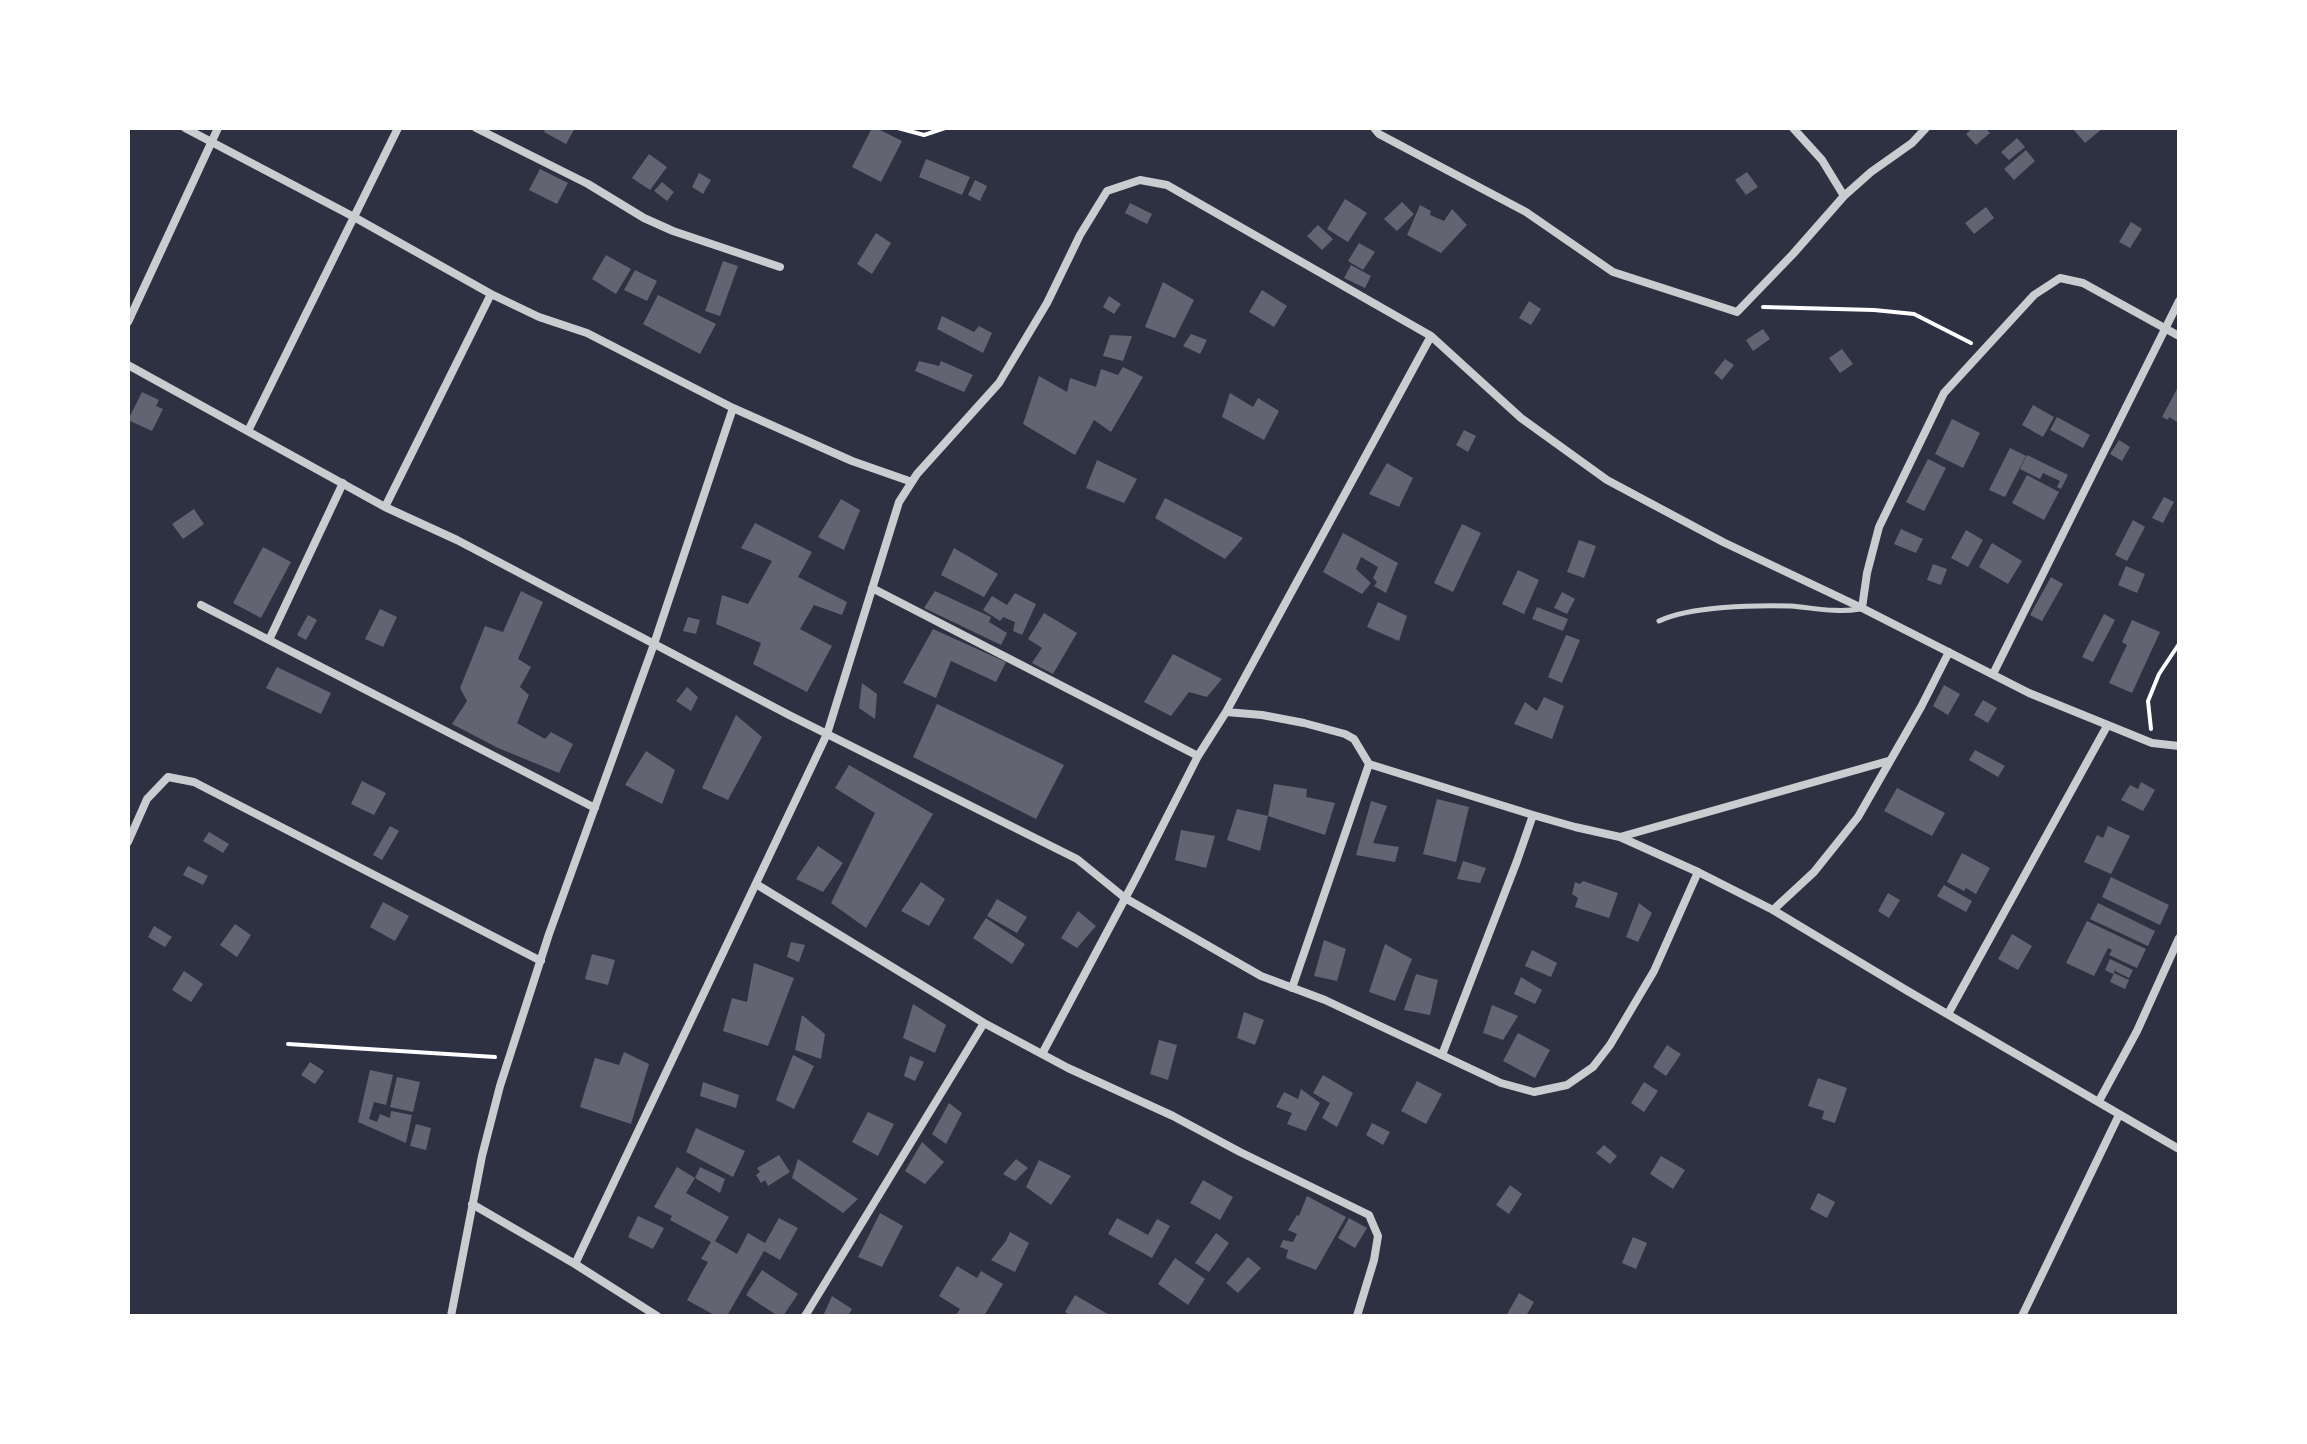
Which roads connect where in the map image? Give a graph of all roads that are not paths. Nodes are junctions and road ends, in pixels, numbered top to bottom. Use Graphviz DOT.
graph roads {
  1 [pos="185,128"];
  2 [pos="218,128"];
  3 [pos="398,128"];
  4 [pos="476,128"];
  5 [pos="1374,128"];
  6 [pos="1793,128"];
  7 [pos="1926,128"];
  8 [pos="212,141"];
  9 [pos="1844,196"];
  10 [pos="354,217"];
  11 [pos="780,267"];
  12 [pos="491,294"];
  13 [pos="2179,301"];
  14 [pos="128,322"];
  15 [pos="2166,331"];
  16 [pos="1431,336"];
  17 [pos="2179,336"];
  18 [pos="128,365"];
  19 [pos="733,408"];
  20 [pos="248,431"];
  21 [pos="912,482"];
  22 [pos="343,483"];
  23 [pos="385,507"];
  24 [pos="872,588"];
  25 [pos="201,605"];
  26 [pos="1862,608"];
  27 [pos="1659,621"];
  28 [pos="269,640"];
  29 [pos="654,644"];
  30 [pos="1949,652"];
  31 [pos="1993,674"];
  32 [pos="1226,712"];
  33 [pos="2107,726"];
  34 [pos="827,734"];
  35 [pos="2179,746"];
  36 [pos="1198,756"];
  37 [pos="1888,761"];
  38 [pos="1369,764"];
  39 [pos="595,808"];
  40 [pos="1533,815"];
  41 [pos="1620,837"];
  42 [pos="128,842"];
  43 [pos="1698,872"];
  44 [pos="756,884"];
  45 [pos="1125,898"];
  46 [pos="1773,910"];
  47 [pos="2179,938"];
  48 [pos="541,961"];
  49 [pos="1292,988"];
  50 [pos="1948,1014"];
  51 [pos="984,1023"];
  52 [pos="1042,1054"];
  53 [pos="1442,1055"];
  54 [pos="2099,1101"];
  55 [pos="2119,1115"];
  56 [pos="2179,1149"];
  57 [pos="472,1204"];
  58 [pos="575,1264"];
  59 [pos="451,1316"];
  60 [pos="657,1316"];
  61 [pos="805,1316"];
  62 [pos="1357,1316"];
  63 [pos="2022,1316"];
  1 -- 8 [label="street"];
  2 -- 8 [label="street"];
  3 -- 10 [label="street"];
  4 -- 11 [label="street"];
  5 -- 9 [label="street"];
  6 -- 9 [label="street"];
  7 -- 9 [label="street"];
  8 -- 10 [label="street"];
  8 -- 14 [label="street"];
  10 -- 12 [label="street"];
  10 -- 20 [label="street"];
  12 -- 19 [label="street"];
  12 -- 23 [label="street"];
  13 -- 15 [label="street"];
  15 -- 17 [label="street"];
  15 -- 26 [label="street"];
  15 -- 31 [label="street"];
  16 -- 21 [label="street"];
  16 -- 26 [label="street"];
  16 -- 32 [label="street"];
  18 -- 20 [label="street"];
  19 -- 21 [label="street"];
  19 -- 29 [label="street"];
  20 -- 22 [label="street"];
  21 -- 24 [label="street"];
  22 -- 23 [label="street"];
  22 -- 28 [label="street"];
  23 -- 29 [label="street"];
  24 -- 34 [label="street"];
  24 -- 36 [label="street"];
  25 -- 28 [label="street"];
  26 -- 27 [label="lane"];
  26 -- 30 [label="street"];
  28 -- 39 [label="street"];
  29 -- 34 [label="street"];
  29 -- 39 [label="street"];
  30 -- 31 [label="street"];
  30 -- 37 [label="street"];
  31 -- 33 [label="street"];
  32 -- 36 [label="street"];
  32 -- 38 [label="street"];
  33 -- 35 [label="street"];
  33 -- 50 [label="street"];
  34 -- 44 [label="street"];
  34 -- 45 [label="street"];
  36 -- 45 [label="street"];
  37 -- 41 [label="street"];
  37 -- 46 [label="street"];
  38 -- 40 [label="street"];
  38 -- 49 [label="street"];
  39 -- 48 [label="street"];
  40 -- 41 [label="street"];
  40 -- 53 [label="street"];
  41 -- 43 [label="street"];
  42 -- 48 [label="street"];
  43 -- 46 [label="street"];
  43 -- 53 [label="street"];
  44 -- 51 [label="street"];
  44 -- 58 [label="street"];
  45 -- 49 [label="street"];
  45 -- 52 [label="street"];
  46 -- 50 [label="street"];
  47 -- 54 [label="street"];
  48 -- 57 [label="street"];
  49 -- 53 [label="street"];
  50 -- 54 [label="street"];
  51 -- 52 [label="street"];
  51 -- 61 [label="street"];
  52 -- 62 [label="street"];
  54 -- 55 [label="street"];
  55 -- 56 [label="street"];
  55 -- 63 [label="street"];
  57 -- 58 [label="street"];
  57 -- 59 [label="street"];
  58 -- 60 [label="street"];
}
